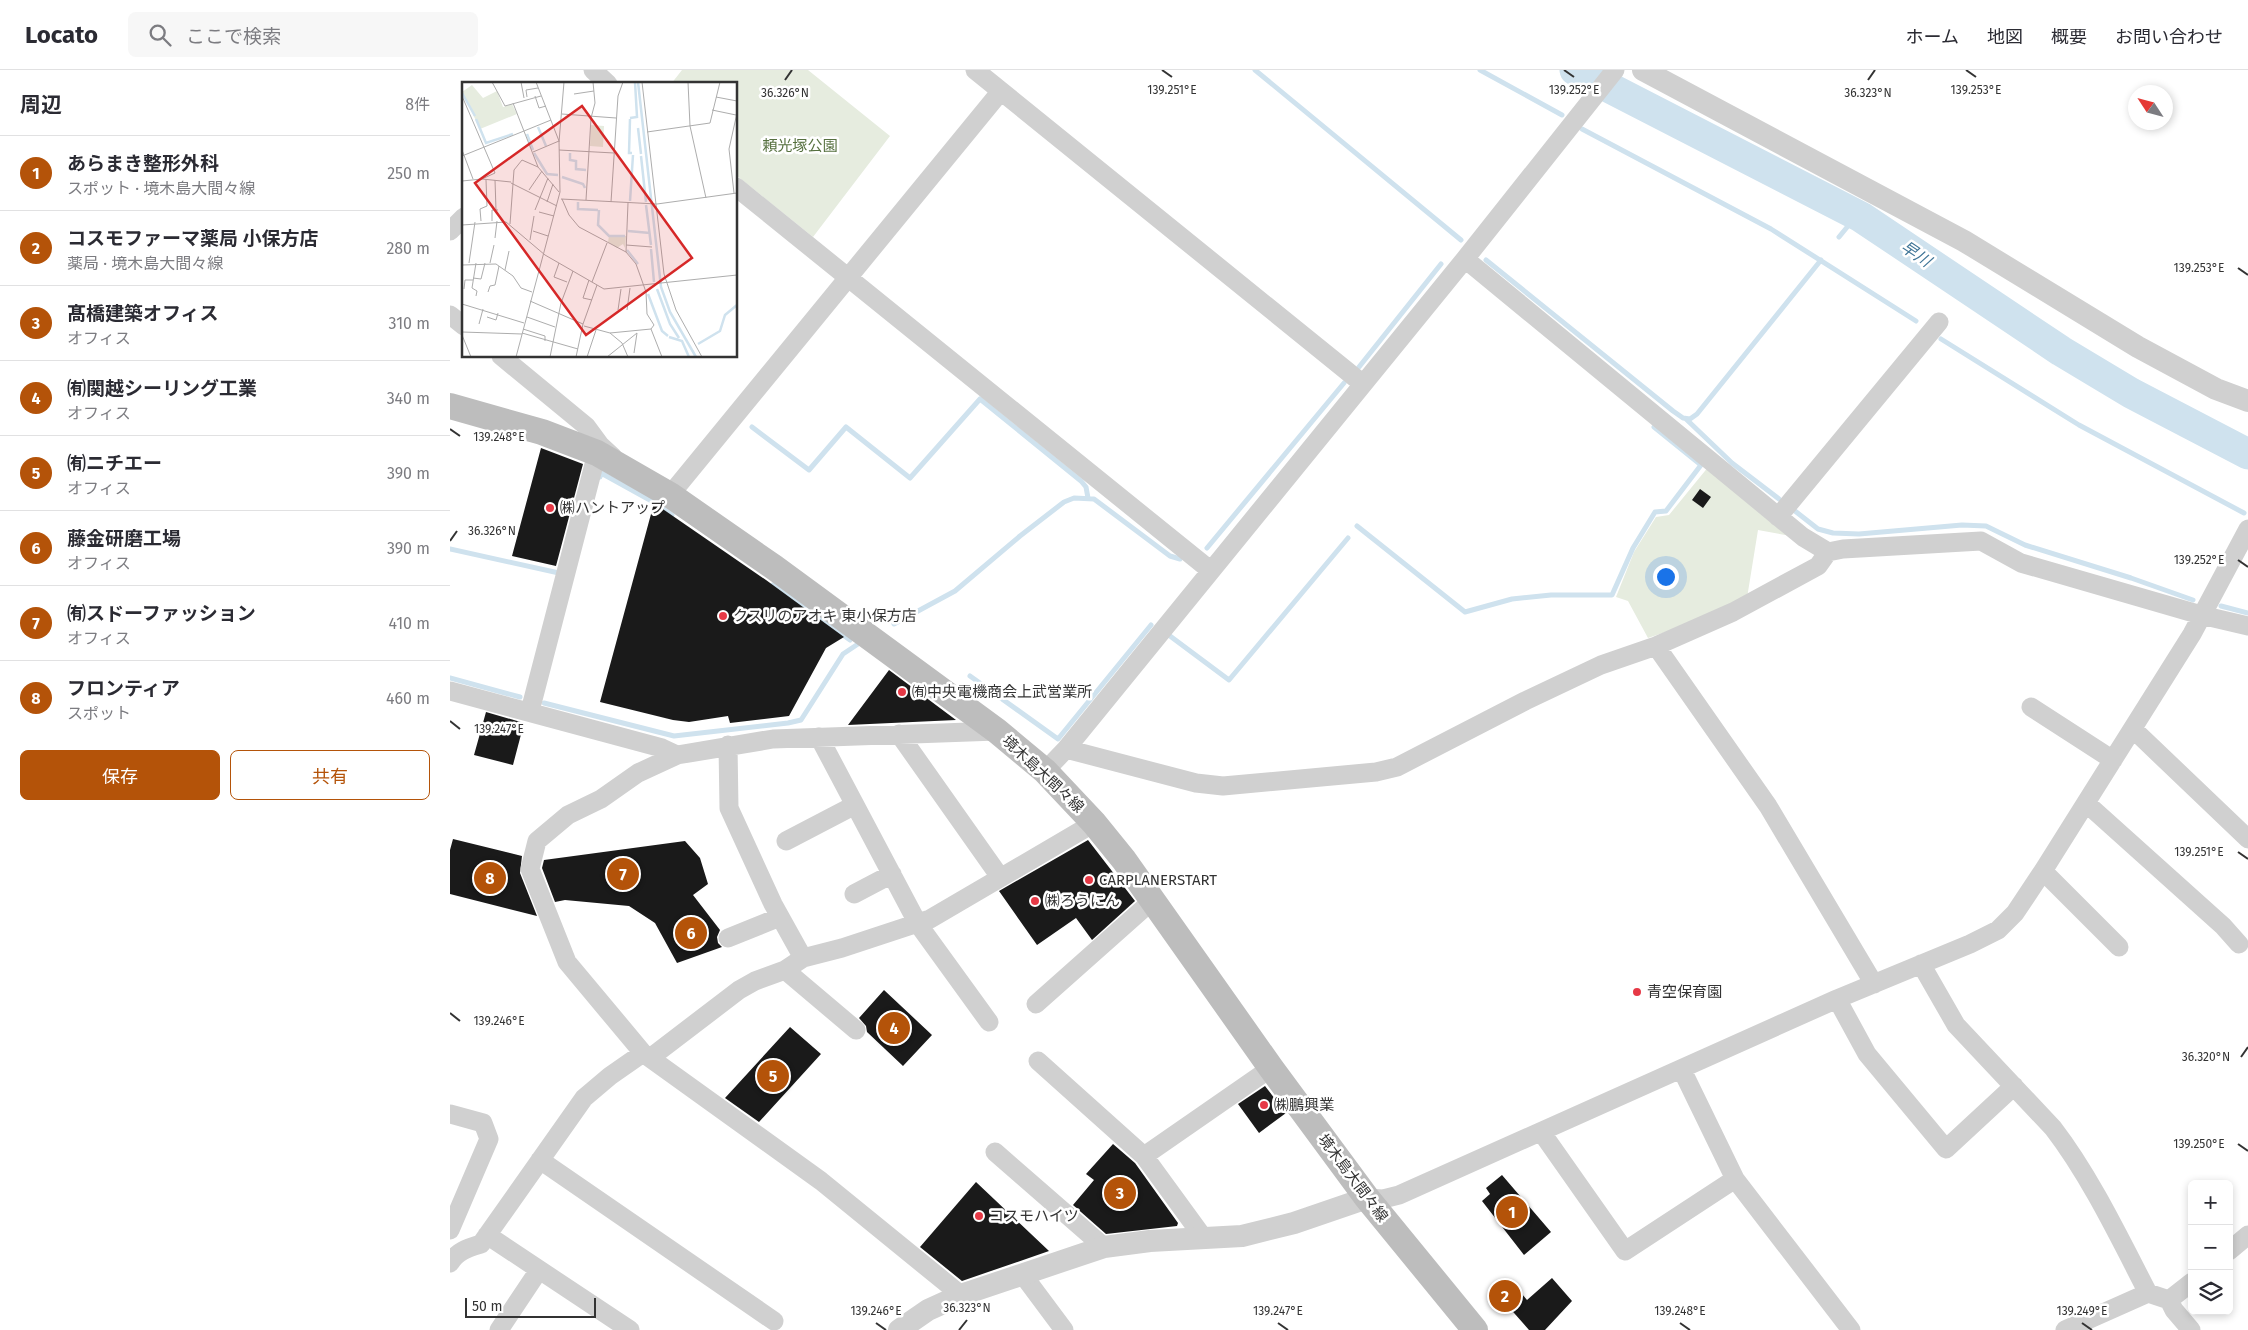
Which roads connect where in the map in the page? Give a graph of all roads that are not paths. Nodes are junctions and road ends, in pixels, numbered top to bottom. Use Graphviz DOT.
graph roads {
  1 [pos="975,70"];
  2 [pos="1615,70"];
  3 [pos="1643,70"];
  4 [pos="1001,91"];
  5 [pos="738,189"];
  6 [pos="462,219"];
  7 [pos="450,231"];
  8 [pos="1465,259"];
  9 [pos="849,277"];
  10 [pos="450,315"];
  11 [pos="1939,322"];
  12 [pos="462,324"];
  13 [pos="503,358"];
  14 [pos="1363,384"];
  15 [pos="2248,402"];
  16 [pos="450,406"];
  17 [pos="596,453"];
  18 [pos="628,470"];
  19 [pos="670,495"];
  20 [pos="1778,517"];
  21 [pos="2248,529"];
  22 [pos="1828,552"];
  23 [pos="1210,570"];
  24 [pos="2202,615"];
  25 [pos="2248,626"];
  26 [pos="1656,646"];
  27 [pos="450,691"];
  28 [pos="2031,707"];
  29 [pos="530,711"];
  30 [pos="2132,729"];
  31 [pos="997,731"];
  32 [pos="899,734"];
  33 [pos="819,737"];
  34 [pos="728,745"];
  35 [pos="1066,749"];
  36 [pos="677,755"];
  37 [pos="2113,760"];
  38 [pos="1045,771"];
  39 [pos="2086,803"];
  40 [pos="855,805"];
  41 [pos="1094,823"];
  42 [pos="2248,839"];
  43 [pos="786,841"];
  44 [pos="2043,871"];
  45 [pos="892,874"];
  46 [pos="1000,877"];
  47 [pos="854,894"];
  48 [pos="1153,900"];
  49 [pos="780,917"];
  50 [pos="918,924"];
  51 [pos="728,938"];
  52 [pos="2239,944"];
  53 [pos="2119,947"];
  54 [pos="803,958"];
  55 [pos="1921,964"];
  56 [pos="785,970"];
  57 [pos="1874,984"];
  58 [pos="1837,999"];
  59 [pos="1036,1004"];
  60 [pos="989,1022"];
  61 [pos="856,1030"];
  62 [pos="647,1056"];
  63 [pos="1038,1061"];
  64 [pos="1271,1068"];
  65 [pos="1682,1070"];
  66 [pos="2014,1086"];
  67 [pos="450,1114"];
  68 [pos="1542,1133"];
  69 [pos="995,1152"];
  70 [pos="1144,1156"];
  71 [pos="540,1160"];
  72 [pos="1735,1179"];
  73 [pos="1367,1198"];
  74 [pos="450,1230"];
  75 [pos="487,1235"];
  76 [pos="2248,1235"];
  77 [pos="1203,1237"];
  78 [pos="1104,1247"];
  79 [pos="2233,1248"];
  80 [pos="451,1255"];
  81 [pos="539,1270"];
  82 [pos="1023,1275"];
  83 [pos="2188,1285"];
  84 [pos="2148,1293"];
  85 [pos="961,1295"];
  86 [pos="2169,1300"];
  87 [pos="775,1320"];
  88 [pos="623,1328"];
  89 [pos="499,1330"];
  90 [pos="899,1330"];
  91 [pos="1064,1330"];
  92 [pos="1475,1330"];
  93 [pos="1851,1330"];
  94 [pos="2065,1330"];
  95 [pos="2190,1330"];
  1 -- 4 [label="street"];
  2 -- 8 [label="street"];
  3 -- 15 [label="street"];
  4 -- 9 [label="street"];
  4 -- 14 [label="street"];
  5 -- 9 [label="street"];
  6 -- 7 [label="street"];
  8 -- 14 [label="street"];
  8 -- 20 [label="street"];
  9 -- 19 [label="street"];
  9 -- 23 [label="street"];
  10 -- 12 [label="street"];
  11 -- 20 [label="street"];
  13 -- 18 [label="street"];
  14 -- 23 [label="street"];
  16 -- 17 [label="main road, 境木島大間々線"];
  17 -- 18 [label="main road, 境木島大間々線"];
  17 -- 29 [label="street"];
  18 -- 19 [label="main road, 境木島大間々線"];
  19 -- 31 [label="main road, 境木島大間々線"];
  20 -- 22 [label="street"];
  21 -- 24 [label="street"];
  22 -- 24 [label="street"];
  22 -- 26 [label="street"];
  23 -- 35 [label="street"];
  24 -- 25 [label="street"];
  24 -- 30 [label="street"];
  26 -- 35 [label="street"];
  26 -- 57 [label="street"];
  27 -- 29 [label="street"];
  28 -- 37 [label="street"];
  29 -- 36 [label="street"];
  30 -- 37 [label="street"];
  30 -- 42 [label="street"];
  31 -- 32 [label="street"];
  31 -- 38 [label="main road, 境木島大間々線"];
  32 -- 33 [label="street"];
  32 -- 46 [label="street"];
  33 -- 34 [label="street"];
  33 -- 40 [label="street"];
  34 -- 36 [label="street"];
  34 -- 49 [label="street"];
  35 -- 38 [label="street"];
  36 -- 62 [label="street"];
  37 -- 39 [label="street"];
  38 -- 41 [label="main road, 境木島大間々線"];
  39 -- 44 [label="street"];
  39 -- 52 [label="street"];
  40 -- 43 [label="street"];
  40 -- 45 [label="street"];
  41 -- 46 [label="street"];
  41 -- 48 [label="main road, 境木島大間々線"];
  44 -- 53 [label="street"];
  44 -- 55 [label="street"];
  45 -- 47 [label="street"];
  45 -- 50 [label="street"];
  46 -- 50 [label="street"];
  48 -- 59 [label="street"];
  48 -- 64 [label="main road, 境木島大間々線"];
  49 -- 51 [label="street"];
  49 -- 54 [label="street"];
  50 -- 54 [label="street"];
  50 -- 60 [label="street"];
  54 -- 56 [label="street"];
  55 -- 57 [label="street"];
  55 -- 66 [label="street"];
  56 -- 61 [label="street"];
  56 -- 62 [label="street"];
  57 -- 58 [label="street"];
  58 -- 65 [label="street"];
  58 -- 66 [label="street"];
  62 -- 71 [label="street"];
  62 -- 85 [label="street"];
  63 -- 70 [label="street"];
  64 -- 70 [label="street"];
  64 -- 73 [label="main road, 境木島大間々線"];
  65 -- 68 [label="street"];
  65 -- 72 [label="street"];
  66 -- 84 [label="street"];
  67 -- 74 [label="street"];
  68 -- 72 [label="street"];
  68 -- 73 [label="street"];
  69 -- 78 [label="street"];
  70 -- 77 [label="street"];
  71 -- 75 [label="street"];
  71 -- 87 [label="street"];
  72 -- 93 [label="street"];
  73 -- 77 [label="street"];
  73 -- 92 [label="main road, 境木島大間々線"];
  75 -- 80 [label="street"];
  75 -- 81 [label="street"];
  76 -- 79 [label="street"];
  77 -- 78 [label="street"];
  78 -- 82 [label="street"];
  81 -- 88 [label="street"];
  81 -- 89 [label="street"];
  82 -- 85 [label="street"];
  82 -- 91 [label="street"];
  83 -- 86 [label="street"];
  84 -- 86 [label="street"];
  84 -- 94 [label="street"];
  85 -- 90 [label="street"];
  86 -- 95 [label="street"];
}
